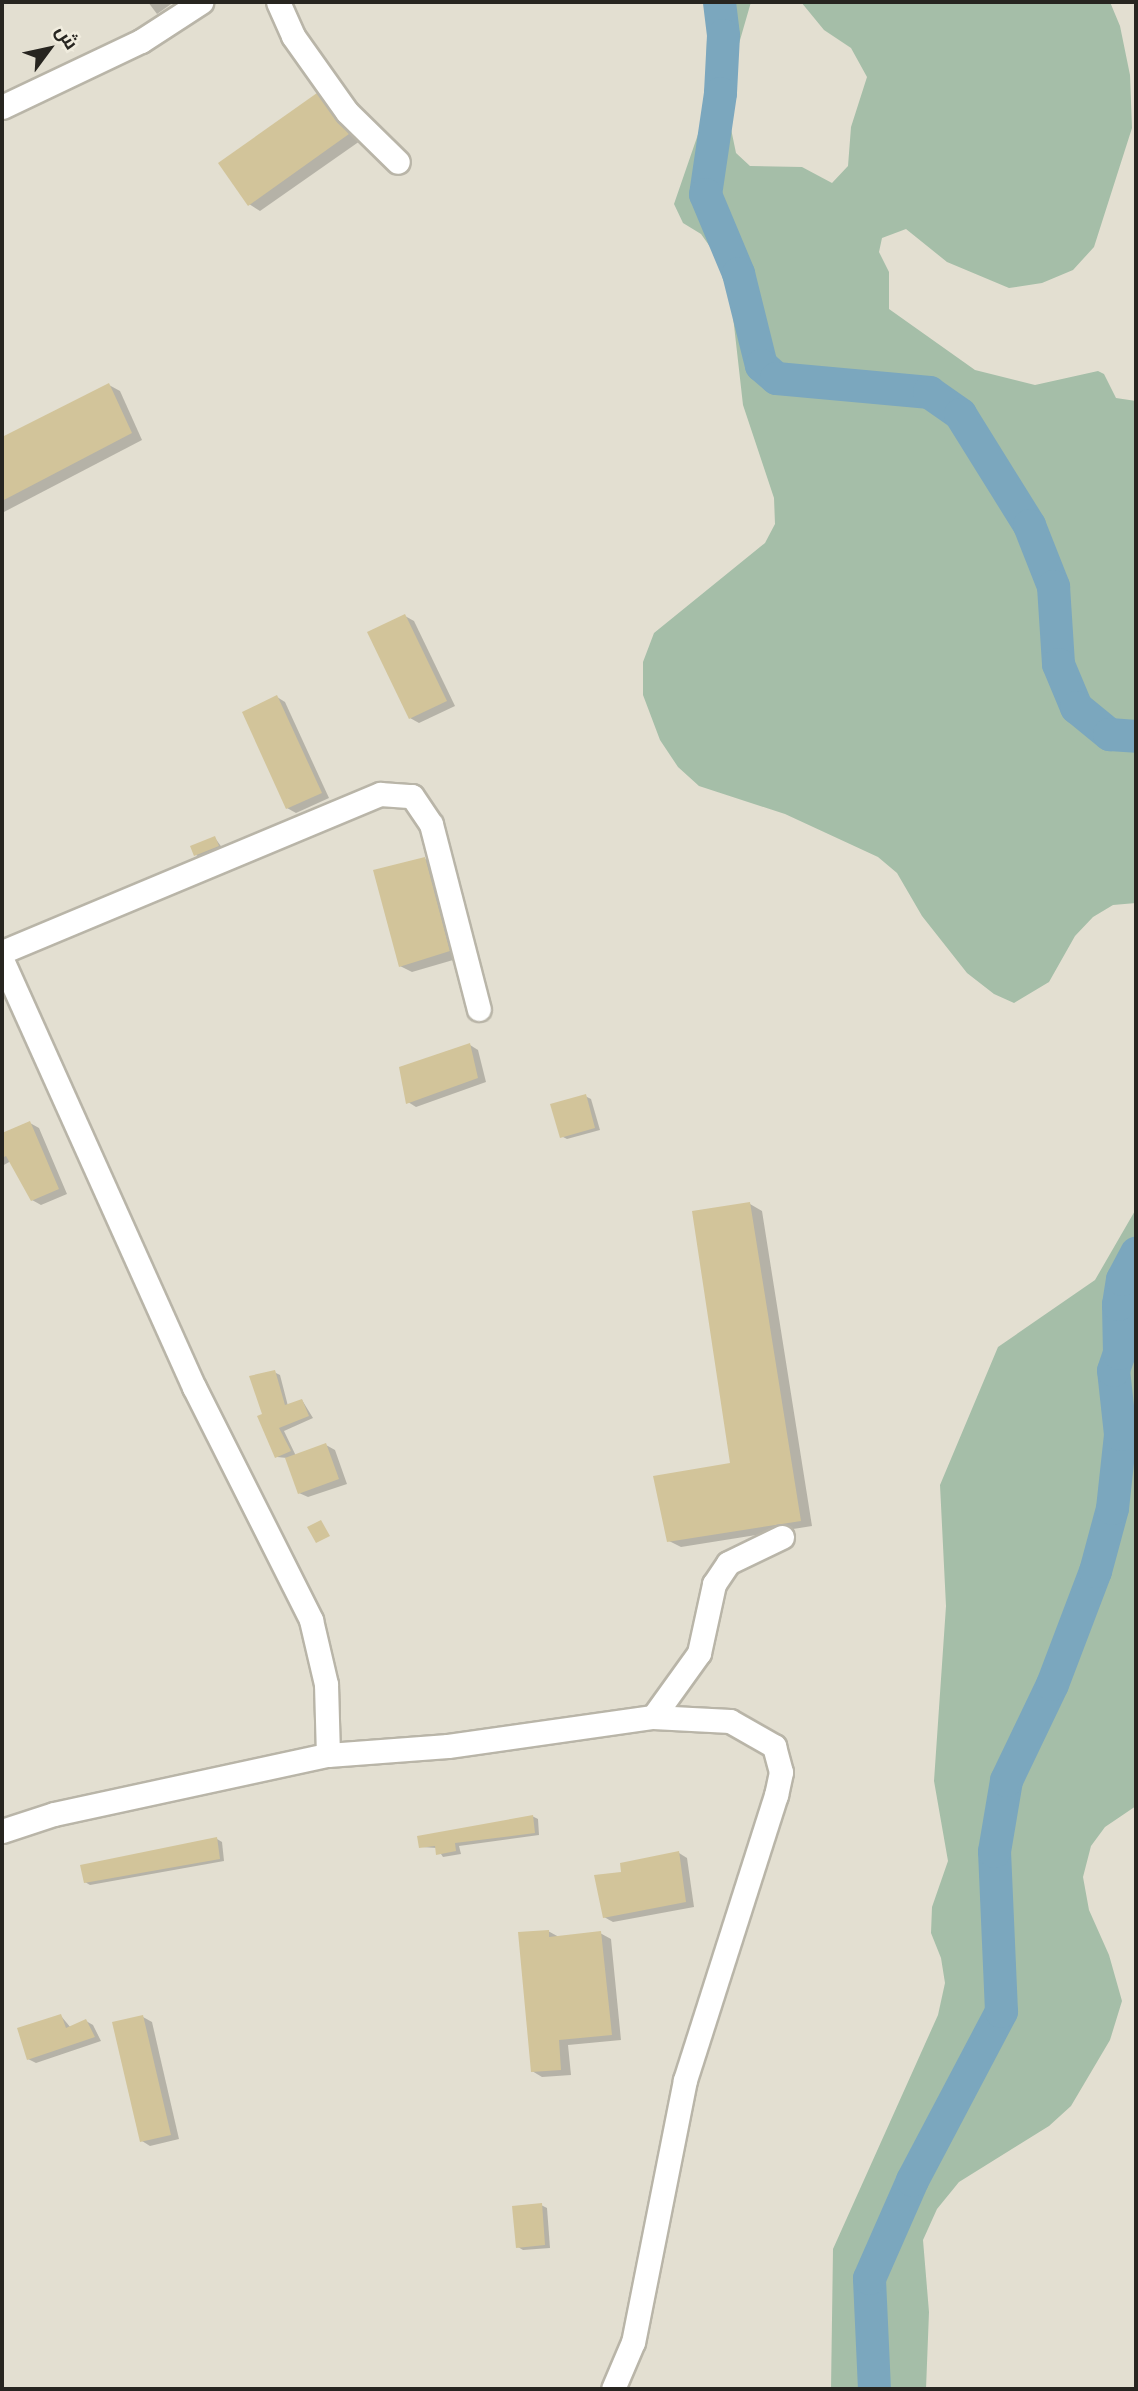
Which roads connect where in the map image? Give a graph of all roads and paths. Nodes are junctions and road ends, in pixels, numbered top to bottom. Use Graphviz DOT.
graph roads {
  1 [pos="201,2"];
  2 [pos="278,2"];
  3 [pos="2,107"];
  4 [pos="398,162"];
  5 [pos="2,952"];
  6 [pos="2,960"];
  7 [pos="479,1009"];
  8 [pos="782,1536"];
  9 [pos="653,1717"];
  10 [pos="328,1755"];
  11 [pos="2,1831"];
  12 [pos="613,2389"];
  1 -- 3 [label="lane"];
  2 -- 4 [label="lane"];
  5 -- 7 [label="lane"];
  6 -- 10 [label="lane"];
  8 -- 9 [label="lane"];
  9 -- 10 [label="lane"];
  9 -- 12 [label="lane"];
  10 -- 11 [label="lane"];
}
